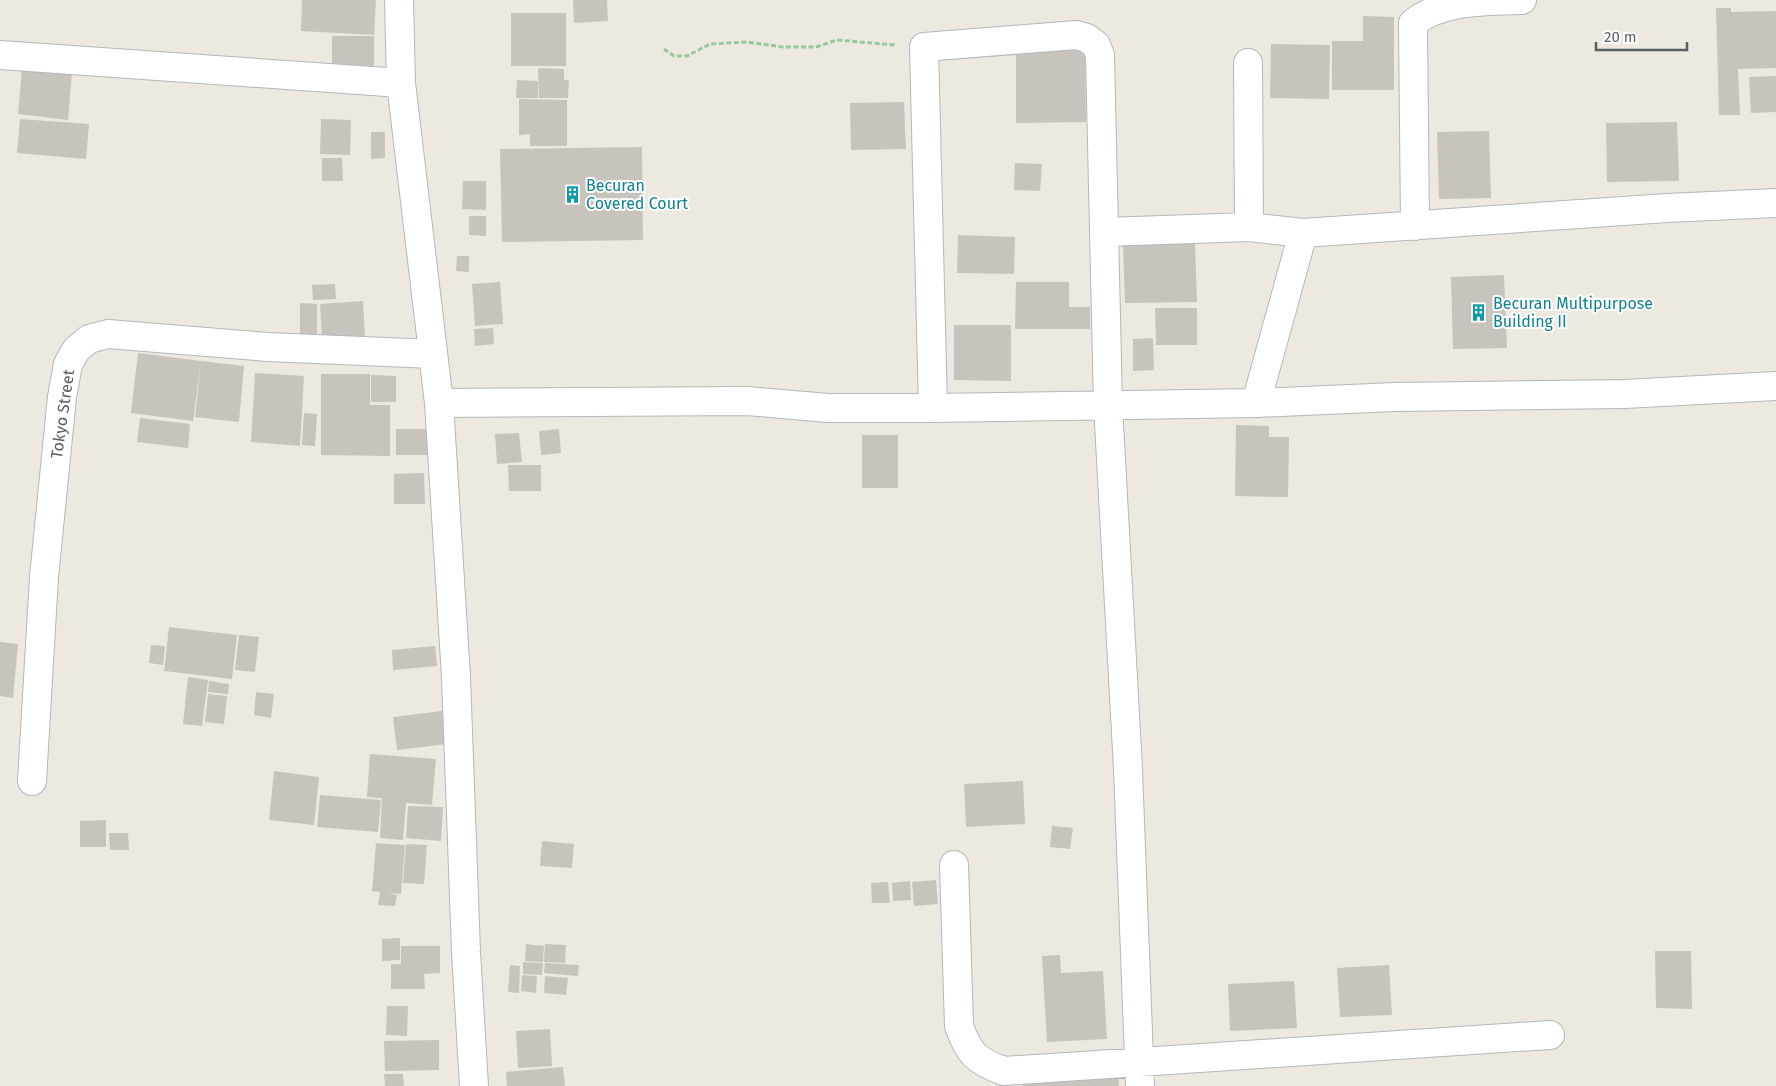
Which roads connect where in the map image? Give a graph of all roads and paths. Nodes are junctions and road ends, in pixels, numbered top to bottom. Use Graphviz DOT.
graph roads {
  1 [pos="398,0"];
  2 [pos="1522,0"];
  3 [pos="924,47"];
  4 [pos="664,49"];
  5 [pos="0,55"];
  6 [pos="1248,63"];
  7 [pos="401,84"];
  8 [pos="1776,203"];
  9 [pos="1415,226"];
  10 [pos="1248,227"];
  11 [pos="1105,232"];
  12 [pos="1304,233"];
  13 [pos="433,354"];
  14 [pos="1776,386"];
  15 [pos="439,403"];
  16 [pos="1256,403"];
  17 [pos="1108,405"];
  18 [pos="933,408"];
  19 [pos="32,780"];
  20 [pos="954,865"];
  21 [pos="1550,1035"];
  22 [pos="1139,1074"];
  23 [pos="474,1086"];
  1 -- 7 [label="street"];
  2 -- 9 [label="street"];
  3 -- 4 [label="path"];
  3 -- 11 [label="street"];
  3 -- 18 [label="street"];
  5 -- 7 [label="street"];
  6 -- 10 [label="street"];
  7 -- 13 [label="street"];
  8 -- 9 [label="street"];
  9 -- 12 [label="street"];
  10 -- 11 [label="street"];
  10 -- 12 [label="street"];
  11 -- 17 [label="street"];
  12 -- 16 [label="street"];
  13 -- 15 [label="street"];
  13 -- 19 [label="street, Tokyo Street"];
  14 -- 16 [label="street"];
  15 -- 18 [label="street"];
  15 -- 23 [label="street"];
  16 -- 17 [label="street"];
  17 -- 18 [label="street"];
  17 -- 22 [label="street"];
  20 -- 22 [label="street"];
  21 -- 22 [label="street"];
}
